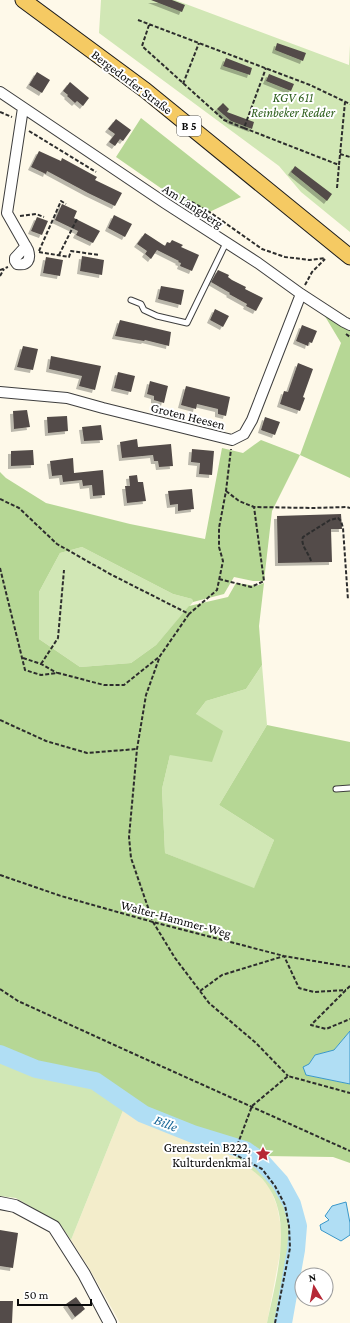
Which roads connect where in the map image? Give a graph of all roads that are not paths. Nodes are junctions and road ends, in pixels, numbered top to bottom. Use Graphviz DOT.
graph roads {
  1 [pos="23,0"];
  2 [pos="0,92"];
  3 [pos="22,108"];
  4 [pos="5,214"];
  5 [pos="226,243"];
  6 [pos="26,248"];
  7 [pos="350,257"];
  8 [pos="301,294"];
  9 [pos="131,300"];
  10 [pos="350,325"];
  11 [pos="0,392"];
  12 [pos="350,788"];
  13 [pos="336,789"];
  14 [pos="0,1203"];
  15 [pos="110,1323"];
  1 -- 7 [label="main road, Bergedorfer Straße / B 5"];
  2 -- 3 [label="street, Am Langberg"];
  3 -- 4 [label="street"];
  3 -- 5 [label="street, Am Langberg"];
  4 -- 6 [label="street"];
  5 -- 8 [label="street, Am Langberg"];
  5 -- 9 [label="lane"];
  8 -- 10 [label="street, Am Langberg"];
  8 -- 11 [label="street, Groten Heesen"];
  12 -- 13 [label="lane"];
  14 -- 15 [label="street"];
}
